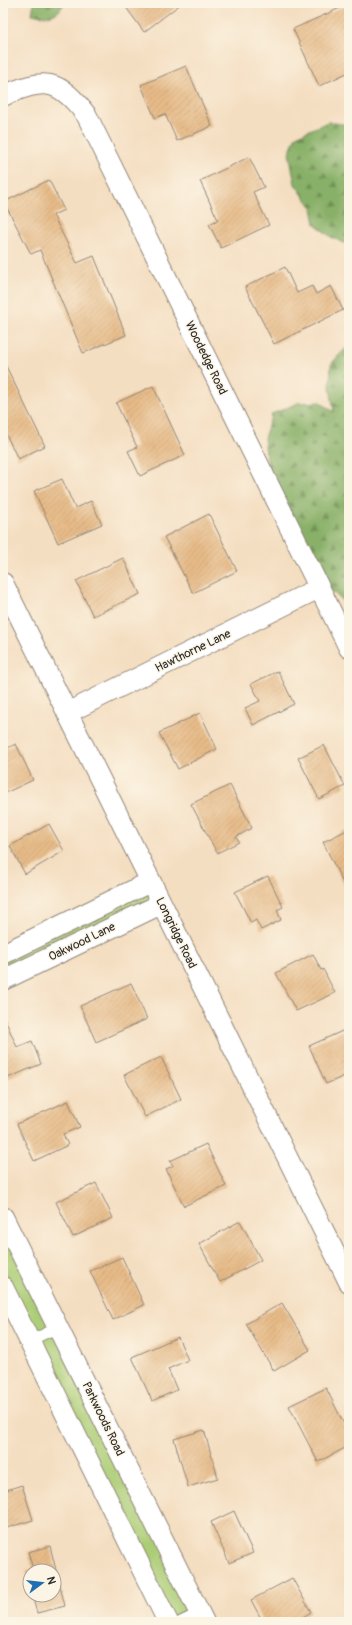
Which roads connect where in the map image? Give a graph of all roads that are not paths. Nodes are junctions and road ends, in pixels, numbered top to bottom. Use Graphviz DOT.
graph roads {
  1 [pos="3,96"];
  2 [pos="3,583"];
  3 [pos="319,588"];
  4 [pos="349,648"];
  5 [pos="67,713"];
  6 [pos="150,882"];
  7 [pos="161,904"];
  8 [pos="3,954"];
  9 [pos="3,980"];
  10 [pos="3,1217"];
  11 [pos="349,1282"];
  12 [pos="3,1287"];
  13 [pos="58,1328"];
  14 [pos="30,1341"];
  15 [pos="202,1617"];
  16 [pos="168,1622"];
  17 [pos="180,1622"];
  1 -- 3 [label="street, Woodedge Road"];
  2 -- 5 [label="street, Longridge Road"];
  3 -- 4 [label="street, Woodedge Road"];
  3 -- 5 [label="street, Hawthorne Lane"];
  5 -- 6 [label="street, Longridge Road"];
  6 -- 7 [label="street, Longridge Road"];
  6 -- 8 [label="street, Oakwood Lane"];
  7 -- 9 [label="street, Oakwood Lane"];
  7 -- 11 [label="street, Longridge Road"];
  10 -- 13 [label="street, Parkwoods Road"];
  12 -- 14 [label="street"];
  13 -- 14 [label="lane"];
  13 -- 15 [label="street, Parkwoods Road"];
  14 -- 16 [label="street"];
  15 -- 17 [label="lane"];
}
